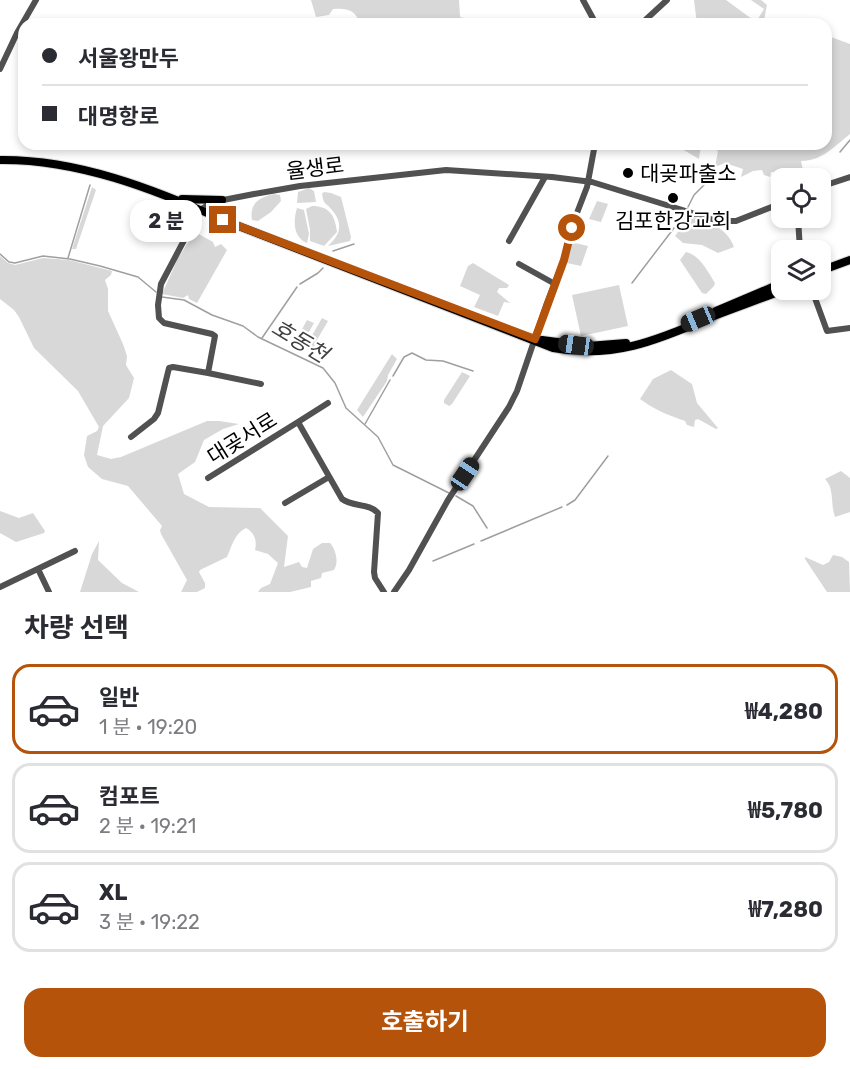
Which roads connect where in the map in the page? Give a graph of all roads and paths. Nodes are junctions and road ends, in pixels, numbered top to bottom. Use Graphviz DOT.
graph roads {
  1 [pos="36,0"];
  2 [pos="583,0"];
  3 [pos="667,0"];
  4 [pos="26,18"];
  5 [pos="593,18"];
  6 [pos="648,18"];
  7 [pos="18,31"];
  8 [pos="0,69"];
  9 [pos="594,150"];
  10 [pos="0,160"];
  11 [pos="545,177"];
  12 [pos="850,177"];
  13 [pos="588,182"];
  14 [pos="831,183"];
  15 [pos="172,199"];
  16 [pos="222,200"];
  17 [pos="771,207"];
  18 [pos="200,210"];
  19 [pos="226,222"];
  20 [pos="509,242"];
  21 [pos="850,260"];
  22 [pos="519,264"];
  23 [pos="831,267"];
  24 [pos="555,284"];
  25 [pos="771,288"];
  26 [pos="771,295"];
  27 [pos="816,300"];
  28 [pos="850,328"];
  29 [pos="535,339"];
  30 [pos="208,373"];
  31 [pos="261,384"];
  32 [pos="328,403"];
  33 [pos="298,422"];
  34 [pos="131,437"];
  35 [pos="329,477"];
  36 [pos="208,478"];
  37 [pos="285,503"];
  38 [pos="75,550"];
  39 [pos="38,569"];
  40 [pos="0,587"];
  41 [pos="49,592"];
  42 [pos="384,592"];
  43 [pos="394,592"];
  1 -- 4 [label="street"];
  2 -- 5 [label="street"];
  3 -- 6 [label="street"];
  7 -- 8 [label="street"];
  9 -- 13 [label="street"];
  10 -- 15 [label="main road"];
  11 -- 13 [label="street, 율생로"];
  11 -- 16 [label="street, 율생로"];
  11 -- 20 [label="street"];
  12 -- 14 [label="street"];
  13 -- 17 [label="street, 율생로"];
  13 -- 24 [label="street"];
  15 -- 16 [label="main road"];
  15 -- 18 [label="main road"];
  16 -- 18 [label="street, 율생로"];
  16 -- 19 [label="street"];
  18 -- 19 [label="main road"];
  18 -- 30 [label="street"];
  19 -- 29 [label="main road"];
  21 -- 23 [label="main road"];
  22 -- 24 [label="street"];
  24 -- 29 [label="street"];
  25 -- 29 [label="main road"];
  26 -- 29 [label="main road"];
  27 -- 28 [label="street"];
  29 -- 43 [label="street"];
  30 -- 31 [label="street"];
  30 -- 34 [label="street"];
  32 -- 33 [label="street"];
  33 -- 35 [label="street, 대곶서로"];
  33 -- 36 [label="street, 대곶서로"];
  35 -- 37 [label="street"];
  35 -- 42 [label="street, 대곶서로"];
  38 -- 39 [label="street"];
  39 -- 40 [label="street"];
  39 -- 41 [label="street"];
}
